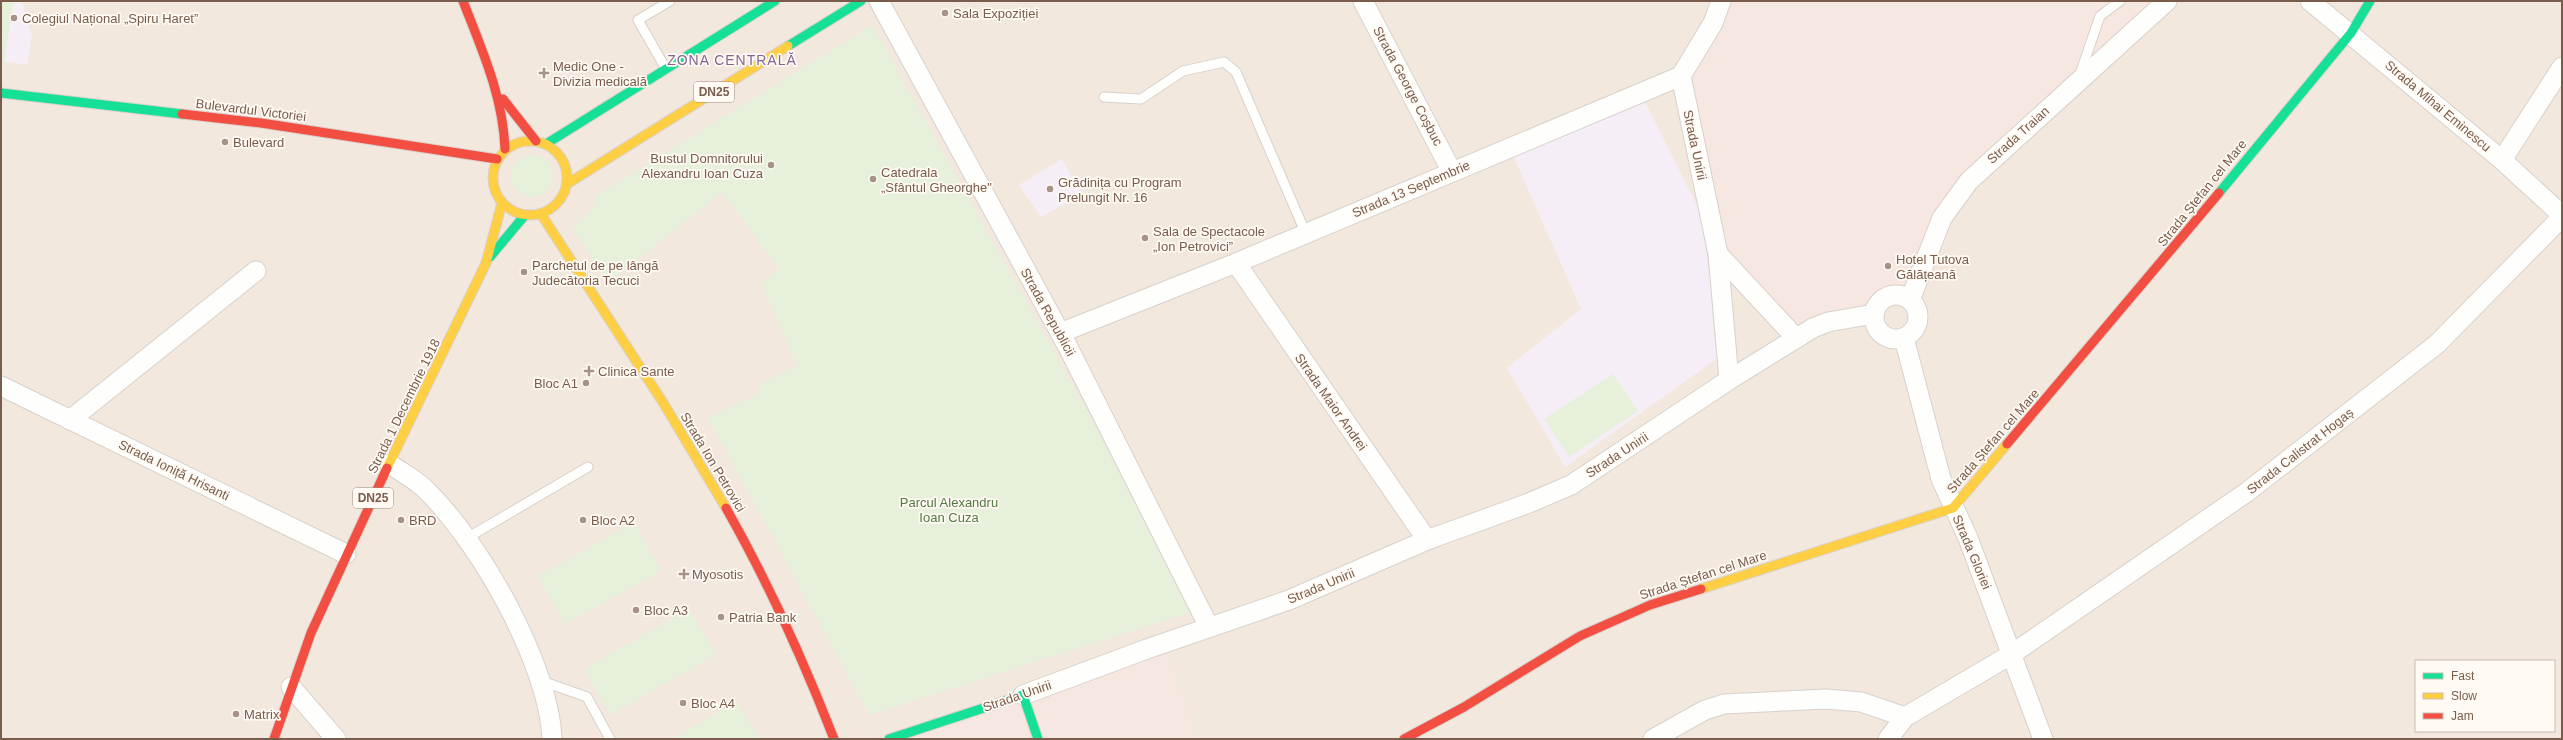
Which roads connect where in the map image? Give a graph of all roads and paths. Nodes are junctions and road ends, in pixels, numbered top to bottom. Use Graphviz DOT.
graph roads {
  1 [pos="464,1"];
  2 [pos="670,1"];
  3 [pos="861,1"];
  4 [pos="879,1"];
  5 [pos="1363,1"];
  6 [pos="1722,1"];
  7 [pos="2120,1"];
  8 [pos="2167,1"];
  9 [pos="2310,1"];
  10 [pos="2370,1"];
  11 [pos="771,2"];
  12 [pos="2351,33"];
  13 [pos="2562,67"];
  14 [pos="666,69"];
  15 [pos="1681,76"];
  16 [pos="2077,82"];
  17 [pos="1,93"];
  18 [pos="499,94"];
  19 [pos="1104,97"];
  20 [pos="536,140"];
  21 [pos="546,144"];
  22 [pos="505,150"];
  23 [pos="498,159"];
  24 [pos="2502,160"];
  25 [pos="1452,172"];
  26 [pos="567,184"];
  27 [pos="502,203"];
  28 [pos="541,214"];
  29 [pos="525,215"];
  30 [pos="2562,216"];
  31 [pos="1306,234"];
  32 [pos="1718,254"];
  33 [pos="486,263"];
  34 [pos="1236,263"];
  35 [pos="256,271"];
  36 [pos="1910,300"];
  37 [pos="1874,314"];
  38 [pos="1060,333"];
  39 [pos="1796,338"];
  40 [pos="1904,338"];
  41 [pos="1729,380"];
  42 [pos="1,386"];
  43 [pos="70,420"];
  44 [pos="390,464"];
  45 [pos="588,467"];
  46 [pos="1953,508"];
  47 [pos="466,538"];
  48 [pos="1427,540"];
  49 [pos="346,554"];
  50 [pos="1209,627"];
  51 [pos="2012,654"];
  52 [pos="538,680"];
  53 [pos="291,687"];
  54 [pos="1023,695"];
  55 [pos="1905,717"];
  56 [pos="274,739"];
  57 [pos="336,739"];
  58 [pos="552,739"];
  59 [pos="610,739"];
  60 [pos="834,739"];
  61 [pos="889,739"];
  62 [pos="1038,739"];
  63 [pos="1404,739"];
  64 [pos="1653,739"];
  65 [pos="1888,739"];
  66 [pos="2043,739"];
  1 -- 18 [label="main road"];
  2 -- 14 [label="lane"];
  3 -- 26 [label="main road, DN25"];
  4 -- 38 [label="street, Strada Republicii"];
  5 -- 25 [label="street, Strada George Coșbuc"];
  6 -- 15 [label="street"];
  7 -- 16 [label="lane"];
  8 -- 16 [label="street, Strada Traian"];
  9 -- 12 [label="street, Strada Mihai Eminescu"];
  10 -- 12 [label="main road, Strada Ștefan cel Mare"];
  11 -- 14 [label="main road"];
  12 -- 24 [label="street, Strada Mihai Eminescu"];
  12 -- 46 [label="main road, Strada Ștefan cel Mare"];
  13 -- 24 [label="street"];
  14 -- 21 [label="main road"];
  15 -- 25 [label="street, Strada 13 Septembrie"];
  15 -- 32 [label="street, Strada Unirii"];
  16 -- 36 [label="street, Strada Traian"];
  17 -- 23 [label="main road, Bulevardul Victoriei"];
  18 -- 20 [label="main road"];
  18 -- 22 [label="main road"];
  19 -- 31 [label="lane"];
  20 -- 21 [label="main road"];
  20 -- 22 [label="main road"];
  21 -- 26 [label="main road"];
  22 -- 23 [label="main road"];
  23 -- 27 [label="main road"];
  24 -- 30 [label="street, Strada Mihai Eminescu"];
  25 -- 31 [label="street, Strada 13 Septembrie"];
  26 -- 28 [label="main road"];
  27 -- 29 [label="main road"];
  27 -- 33 [label="main road, Strada 1 Decembrie 1918 / DN25"];
  28 -- 29 [label="main road"];
  28 -- 60 [label="main road, Strada Ion Petrovici"];
  29 -- 33 [label="main road, Strada 1 Decembrie 1918 / DN25"];
  30 -- 51 [label="street, Strada Calistrat Hogaș"];
  31 -- 34 [label="street, Strada 13 Septembrie"];
  32 -- 39 [label="street"];
  32 -- 41 [label="street, Strada Unirii"];
  33 -- 44 [label="main road, Strada 1 Decembrie 1918 / DN25"];
  34 -- 38 [label="street, Strada 13 Septembrie"];
  34 -- 48 [label="street, Strada Maior Andrei"];
  35 -- 43 [label="street"];
  36 -- 37 [label="street"];
  36 -- 40 [label="street"];
  37 -- 39 [label="street, Strada Unirii"];
  37 -- 40 [label="street"];
  38 -- 50 [label="street, Strada Republicii"];
  39 -- 41 [label="street, Strada Unirii"];
  40 -- 46 [label="street, Strada Gloriei"];
  41 -- 48 [label="street, Strada Unirii"];
  42 -- 43 [label="street, Strada Ioniță Hrisanti"];
  43 -- 49 [label="street, Strada Ioniță Hrisanti"];
  44 -- 47 [label="street"];
  44 -- 49 [label="main road, Strada 1 Decembrie 1918 / DN25"];
  45 -- 47 [label="lane"];
  46 -- 51 [label="street, Strada Gloriei"];
  46 -- 63 [label="main road, Strada Ștefan cel Mare"];
  47 -- 52 [label="street"];
  48 -- 50 [label="street, Strada Unirii"];
  49 -- 53 [label="main road, Strada 1 Decembrie 1918 / DN25"];
  50 -- 54 [label="street, Strada Unirii"];
  51 -- 55 [label="street, Strada Calistrat Hogaș"];
  51 -- 66 [label="street, Strada Gloriei"];
  52 -- 58 [label="street"];
  52 -- 59 [label="lane"];
  53 -- 56 [label="main road, Strada 1 Decembrie 1918 / DN25"];
  53 -- 57 [label="street"];
  54 -- 61 [label="main road, Strada Unirii"];
  54 -- 62 [label="main road"];
  55 -- 64 [label="street"];
  55 -- 65 [label="street"];
}
